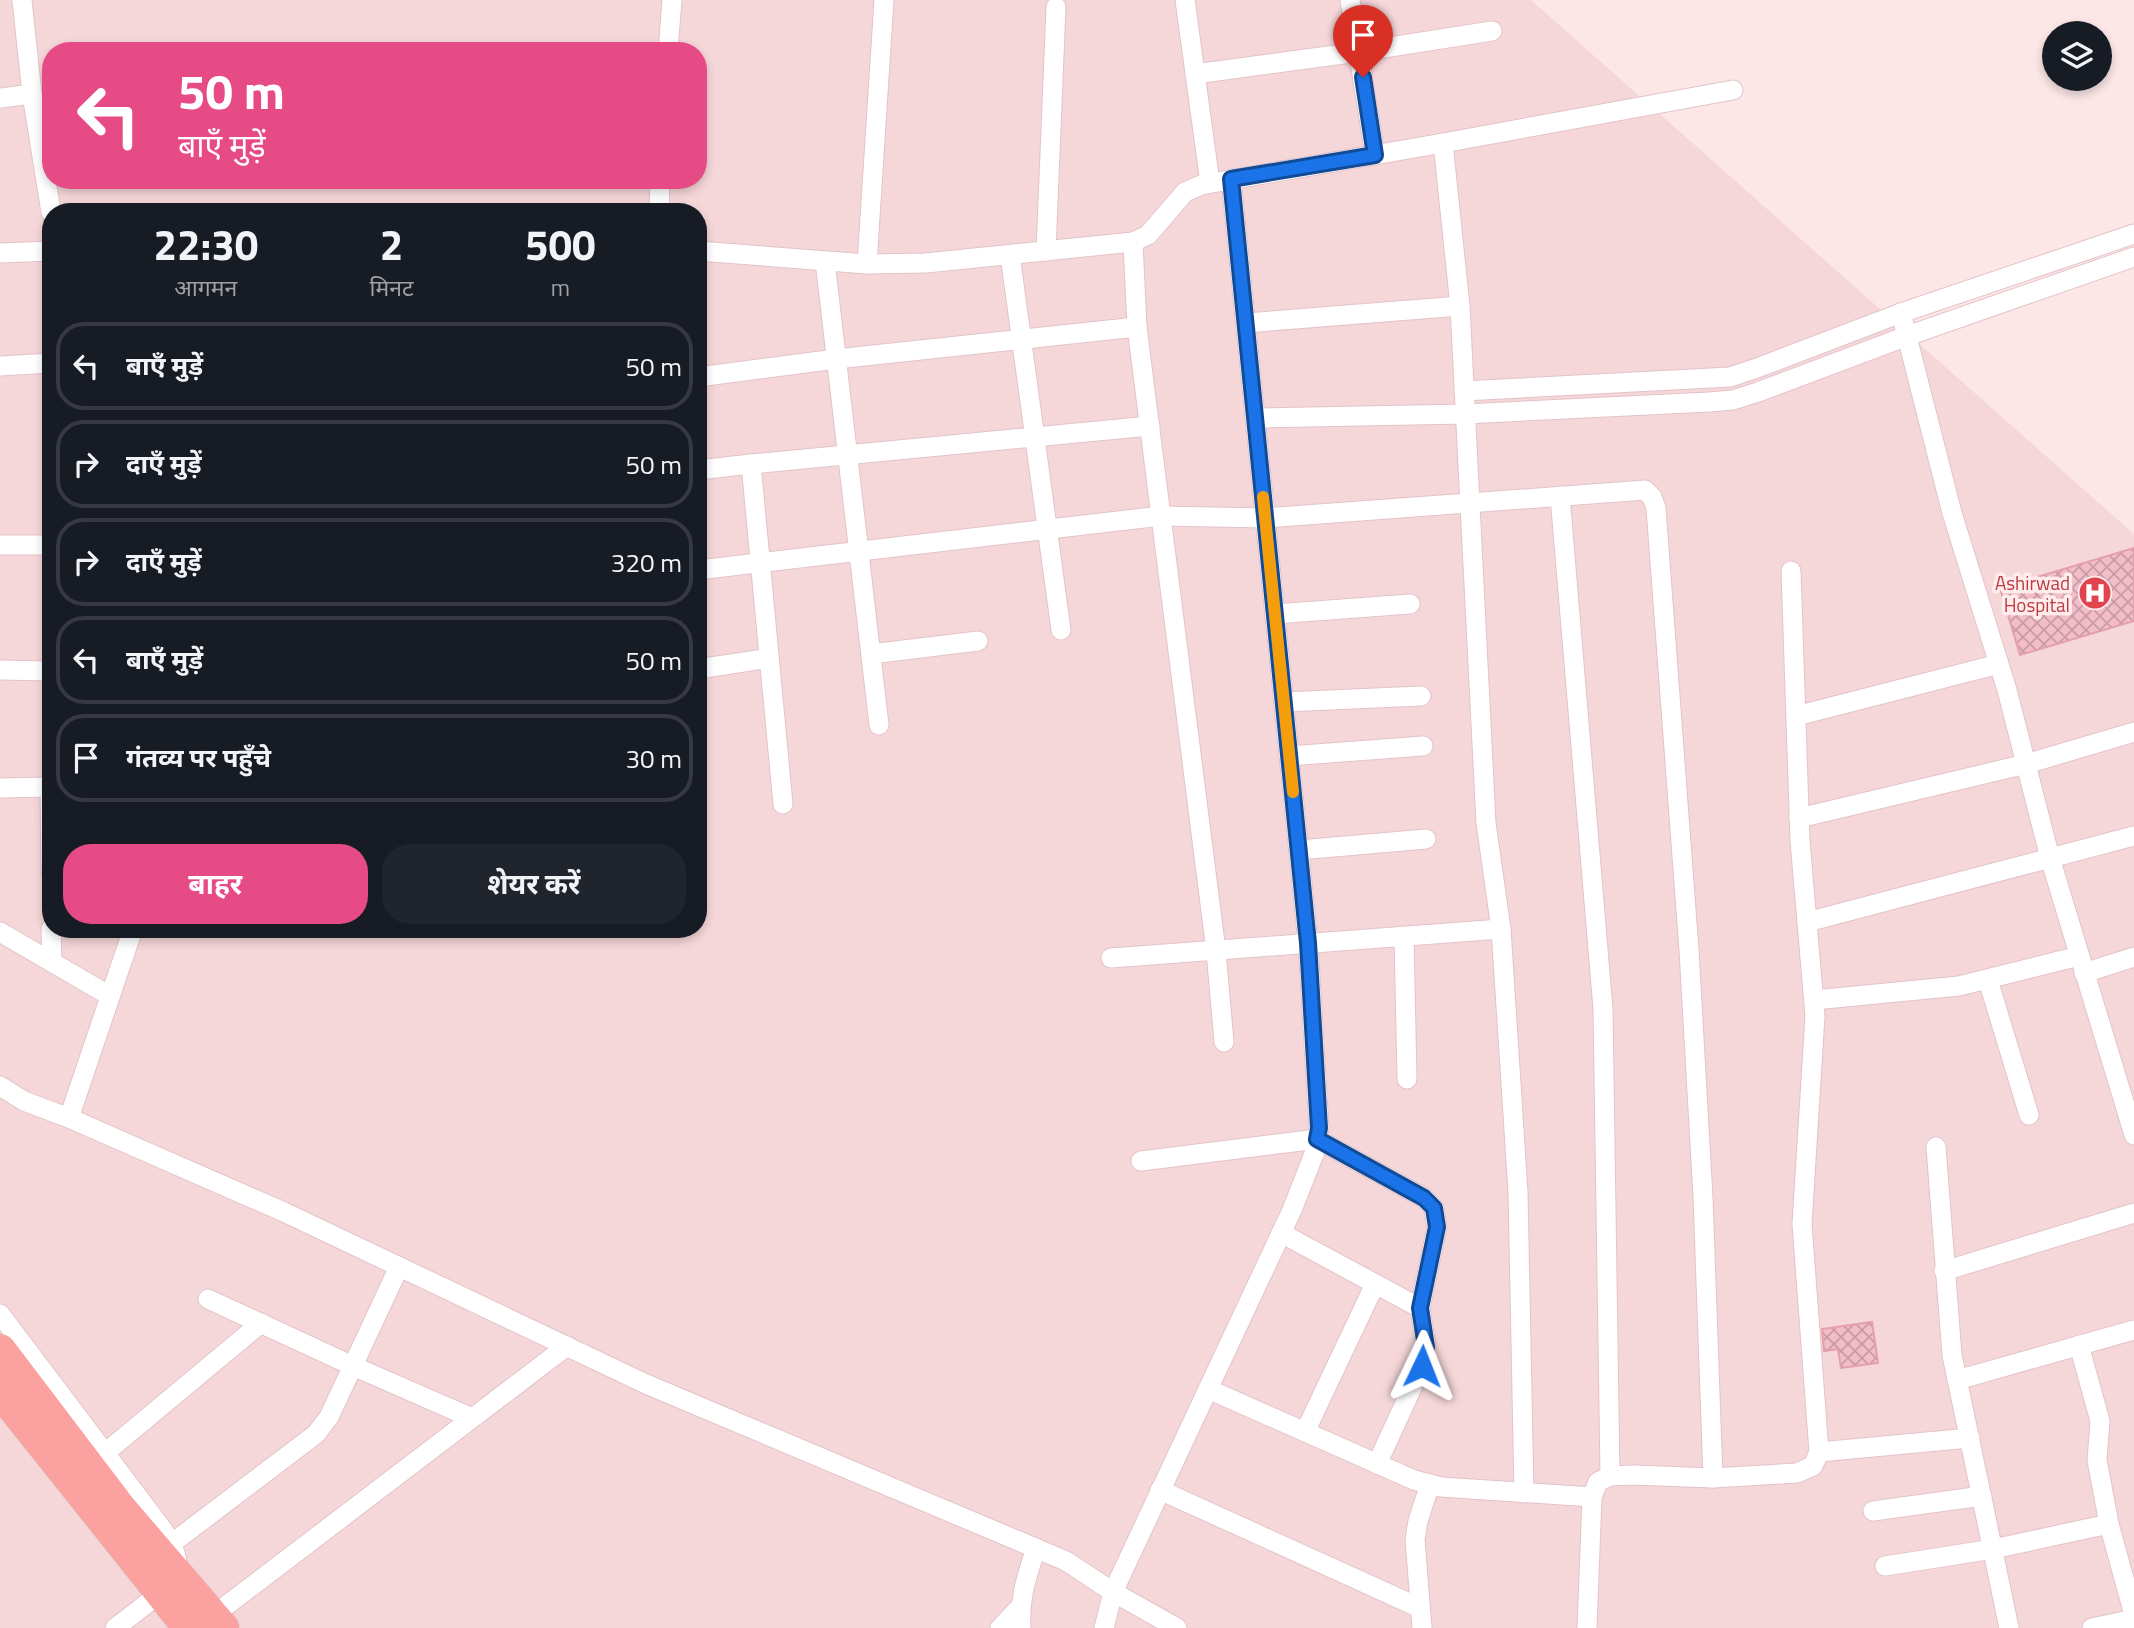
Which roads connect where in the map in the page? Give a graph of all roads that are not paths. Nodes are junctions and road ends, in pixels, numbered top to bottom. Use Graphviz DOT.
graph roads {
  1 [pos="22,0"];
  2 [pos="672,0"];
  3 [pos="884,0"];
  4 [pos="1185,0"];
  5 [pos="1350,0"];
  6 [pos="1056,7"];
  7 [pos="1492,31"];
  8 [pos="669,42"];
  9 [pos="1359,51"];
  10 [pos="1195,74"];
  11 [pos="1733,90"];
  12 [pos="32,94"];
  13 [pos="0,98"];
  14 [pos="1443,143"];
  15 [pos="1375,155"];
  16 [pos="42,156"];
  17 [pos="1231,179"];
  18 [pos="1210,183"];
  19 [pos="2134,234"];
  20 [pos="1133,242"];
  21 [pos="42,251"];
  22 [pos="1046,251"];
  23 [pos="707,252"];
  24 [pos="0,253"];
  25 [pos="1010,255"];
  26 [pos="2134,257"];
  27 [pos="825,261"];
  28 [pos="867,264"];
  29 [pos="1460,306"];
  30 [pos="1901,313"];
  31 [pos="1246,323"];
  32 [pos="1137,327"];
  33 [pos="1908,336"];
  34 [pos="1021,339"];
  35 [pos="836,359"];
  36 [pos="42,364"];
  37 [pos="0,366"];
  38 [pos="707,376"];
  39 [pos="1464,391"];
  40 [pos="1465,414"];
  41 [pos="1255,418"];
  42 [pos="1150,426"];
  43 [pos="1034,437"];
  44 [pos="848,454"];
  45 [pos="751,464"];
  46 [pos="707,469"];
  47 [pos="1560,496"];
  48 [pos="1470,503"];
  49 [pos="1161,516"];
  50 [pos="1265,518"];
  51 [pos="1047,530"];
  52 [pos="0,545"];
  53 [pos="42,545"];
  54 [pos="859,551"];
  55 [pos="760,562"];
  56 [pos="707,569"];
  57 [pos="1791,571"];
  58 [pos="1410,604"];
  59 [pos="1275,614"];
  60 [pos="1060,630"];
  61 [pos="978,641"];
  62 [pos="871,654"];
  63 [pos="769,658"];
  64 [pos="1999,663"];
  65 [pos="707,668"];
  66 [pos="0,670"];
  67 [pos="42,671"];
  68 [pos="1421,696"];
  69 [pos="1284,702"];
  70 [pos="1796,716"];
  71 [pos="880,725"];
  72 [pos="2134,732"];
  73 [pos="1423,746"];
  74 [pos="1289,757"];
  75 [pos="2026,764"];
  76 [pos="42,788"];
  77 [pos="0,789"];
  78 [pos="783,804"];
  79 [pos="1799,818"];
  80 [pos="2134,836"];
  81 [pos="1426,839"];
  82 [pos="1299,850"];
  83 [pos="2050,858"];
  84 [pos="1807,922"];
  85 [pos="1501,929"];
  86 [pos="0,932"];
  87 [pos="1404,936"];
  88 [pos="51,938"];
  89 [pos="130,938"];
  90 [pos="1308,943"];
  91 [pos="1216,951"];
  92 [pos="2134,957"];
  93 [pos="1111,958"];
  94 [pos="52,962"];
  95 [pos="2081,965"];
  96 [pos="1988,980"];
  97 [pos="110,996"];
  98 [pos="1814,1000"];
  99 [pos="1224,1042"];
  100 [pos="1407,1079"];
  101 [pos="0,1086"];
  102 [pos="2029,1115"];
  103 [pos="69,1118"];
  104 [pos="2133,1127"];
  105 [pos="1317,1139"];
  106 [pos="1936,1147"];
  107 [pos="1141,1161"];
  108 [pos="2134,1213"];
  109 [pos="1281,1233"];
  110 [pos="399,1267"];
  111 [pos="1944,1271"];
  112 [pos="1375,1284"];
  113 [pos="208,1299"];
  114 [pos="1420,1308"];
  115 [pos="0,1314"];
  116 [pos="261,1323"];
  117 [pos="2134,1330"];
  118 [pos="2079,1345"];
  119 [pos="567,1346"];
  120 [pos="0,1350"];
  121 [pos="353,1366"];
  122 [pos="1957,1380"];
  123 [pos="1208,1389"];
  124 [pos="0,1391"];
  125 [pos="472,1419"];
  126 [pos="1304,1432"];
  127 [pos="1970,1437"];
  128 [pos="1819,1452"];
  129 [pos="105,1453"];
  130 [pos="1377,1464"];
  131 [pos="1610,1476"];
  132 [pos="1713,1478"];
  133 [pos="1430,1484"];
  134 [pos="1160,1490"];
  135 [pos="1524,1493"];
  136 [pos="1982,1496"];
  137 [pos="1592,1497"];
  138 [pos="1873,1511"];
  139 [pos="111,1514"];
  140 [pos="2109,1524"];
  141 [pos="1036,1548"];
  142 [pos="1993,1549"];
  143 [pos="1885,1566"];
  144 [pos="169,1570"];
  145 [pos="1112,1592"];
  146 [pos="1020,1608"];
  147 [pos="2134,1617"];
  148 [pos="1421,1618"];
  149 [pos="205,1625"];
  150 [pos="115,1628"];
  151 [pos="1000,1628"];
  152 [pos="1021,1628"];
  153 [pos="1104,1628"];
  154 [pos="1177,1628"];
  155 [pos="1587,1628"];
  156 [pos="2009,1628"];
  157 [pos="2092,1628"];
  1 -- 12 [label="street"];
  2 -- 8 [label="street"];
  3 -- 28 [label="street"];
  4 -- 10 [label="street"];
  5 -- 9 [label="street"];
  6 -- 22 [label="street"];
  7 -- 9 [label="street"];
  9 -- 10 [label="street"];
  9 -- 15 [label="street"];
  10 -- 18 [label="street"];
  11 -- 14 [label="street"];
  12 -- 13 [label="street"];
  12 -- 16 [label="street"];
  14 -- 15 [label="street"];
  14 -- 29 [label="street"];
  15 -- 17 [label="street"];
  17 -- 18 [label="street"];
  17 -- 31 [label="street"];
  18 -- 20 [label="street"];
  19 -- 30 [label="street"];
  20 -- 22 [label="street"];
  20 -- 32 [label="street"];
  21 -- 24 [label="street"];
  22 -- 25 [label="street"];
  23 -- 27 [label="street"];
  25 -- 28 [label="street"];
  25 -- 34 [label="street"];
  26 -- 33 [label="street"];
  27 -- 28 [label="street"];
  27 -- 35 [label="street"];
  29 -- 31 [label="street"];
  29 -- 39 [label="street"];
  30 -- 33 [label="street"];
  30 -- 39 [label="street"];
  31 -- 41 [label="street"];
  32 -- 34 [label="street"];
  32 -- 42 [label="street"];
  33 -- 40 [label="street"];
  33 -- 64 [label="street"];
  34 -- 35 [label="street"];
  34 -- 43 [label="street"];
  35 -- 38 [label="street"];
  35 -- 44 [label="street"];
  36 -- 37 [label="street"];
  39 -- 40 [label="street"];
  40 -- 41 [label="street"];
  40 -- 48 [label="street"];
  41 -- 50 [label="street"];
  42 -- 43 [label="street"];
  42 -- 49 [label="street"];
  43 -- 44 [label="street"];
  43 -- 51 [label="street"];
  44 -- 45 [label="street"];
  44 -- 54 [label="street"];
  45 -- 46 [label="street"];
  45 -- 55 [label="street"];
  47 -- 48 [label="street"];
  47 -- 131 [label="street"];
  47 -- 132 [label="street"];
  48 -- 50 [label="street"];
  48 -- 85 [label="street"];
  49 -- 50 [label="street"];
  49 -- 51 [label="street"];
  49 -- 91 [label="street"];
  50 -- 59 [label="street"];
  51 -- 54 [label="street"];
  51 -- 60 [label="street"];
  52 -- 53 [label="street"];
  54 -- 55 [label="street"];
  54 -- 62 [label="street"];
  55 -- 56 [label="street"];
  55 -- 63 [label="street"];
  57 -- 70 [label="street"];
  58 -- 59 [label="street"];
  59 -- 69 [label="street"];
  61 -- 62 [label="street"];
  62 -- 71 [label="street"];
  63 -- 65 [label="street"];
  63 -- 78 [label="street"];
  64 -- 70 [label="street"];
  64 -- 75 [label="street"];
  66 -- 67 [label="street"];
  68 -- 69 [label="street"];
  69 -- 74 [label="street"];
  70 -- 79 [label="street"];
  72 -- 75 [label="street"];
  73 -- 74 [label="street"];
  74 -- 82 [label="street"];
  75 -- 79 [label="street"];
  75 -- 83 [label="street"];
  76 -- 77 [label="street"];
  79 -- 84 [label="street"];
  80 -- 83 [label="street"];
  81 -- 82 [label="street"];
  82 -- 90 [label="street"];
  83 -- 84 [label="street"];
  83 -- 95 [label="street"];
  84 -- 98 [label="street"];
  85 -- 87 [label="street"];
  85 -- 135 [label="street"];
  86 -- 94 [label="street"];
  87 -- 90 [label="street"];
  87 -- 100 [label="street"];
  88 -- 94 [label="street"];
  89 -- 97 [label="street"];
  90 -- 91 [label="street"];
  90 -- 105 [label="street"];
  91 -- 93 [label="street"];
  91 -- 99 [label="street"];
  92 -- 95 [label="street"];
  94 -- 97 [label="street"];
  95 -- 96 [label="street"];
  95 -- 104 [label="street"];
  96 -- 98 [label="street"];
  96 -- 102 [label="street"];
  97 -- 103 [label="street"];
  98 -- 128 [label="street"];
  101 -- 103 [label="street"];
  103 -- 110 [label="street"];
  105 -- 107 [label="street"];
  105 -- 109 [label="street"];
  105 -- 114 [label="street"];
  106 -- 111 [label="street"];
  108 -- 111 [label="street"];
  109 -- 112 [label="street"];
  109 -- 123 [label="street"];
  110 -- 119 [label="street"];
  110 -- 121 [label="street"];
  111 -- 122 [label="street"];
  112 -- 114 [label="street"];
  112 -- 126 [label="street"];
  113 -- 116 [label="street"];
  114 -- 130 [label="street"];
  115 -- 129 [label="street"];
  116 -- 121 [label="street"];
  116 -- 129 [label="street"];
  117 -- 118 [label="street"];
  118 -- 122 [label="street"];
  118 -- 140 [label="street"];
  119 -- 125 [label="street"];
  119 -- 141 [label="street"];
  120 -- 139 [label="main road"];
  121 -- 125 [label="street"];
  121 -- 144 [label="street"];
  122 -- 127 [label="street"];
  123 -- 126 [label="street"];
  123 -- 134 [label="street"];
  124 -- 139 [label="main road"];
  125 -- 149 [label="street"];
  126 -- 130 [label="street"];
  127 -- 128 [label="street"];
  127 -- 136 [label="street"];
  128 -- 132 [label="street"];
  129 -- 144 [label="street"];
  130 -- 133 [label="street"];
  131 -- 132 [label="street"];
  131 -- 137 [label="street"];
  133 -- 135 [label="street"];
  133 -- 148 [label="street"];
  134 -- 145 [label="street"];
  134 -- 148 [label="street"];
  135 -- 137 [label="street"];
  136 -- 138 [label="street"];
  136 -- 142 [label="street"];
  137 -- 155 [label="street"];
  139 -- 144 [label="main road"];
  140 -- 142 [label="street"];
  140 -- 147 [label="street"];
  141 -- 145 [label="street"];
  141 -- 146 [label="street"];
  142 -- 143 [label="street"];
  142 -- 156 [label="street"];
  144 -- 149 [label="main road"];
  144 -- 150 [label="street"];
  145 -- 153 [label="street"];
  145 -- 154 [label="street"];
  146 -- 151 [label="street"];
  146 -- 152 [label="street"];
  147 -- 157 [label="street"];
}
